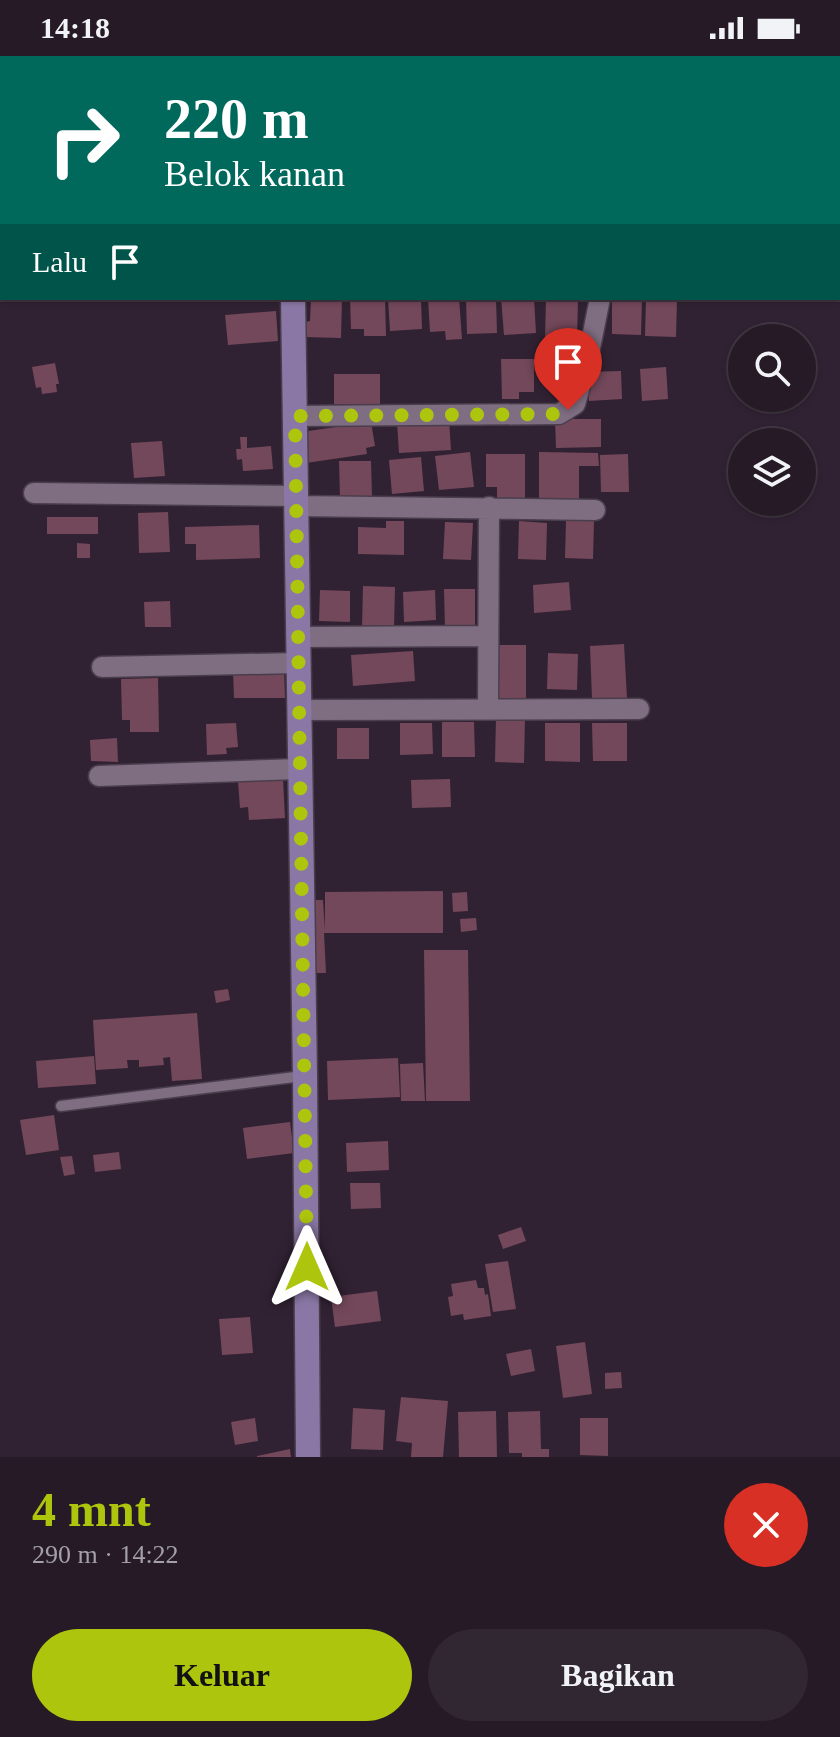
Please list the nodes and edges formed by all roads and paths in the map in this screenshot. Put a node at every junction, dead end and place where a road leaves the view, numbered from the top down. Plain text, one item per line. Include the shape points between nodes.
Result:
1 (293, 300) edge
2 (600, 300) edge
3 (295, 416) junction
4 (34, 493) dead end
5 (296, 501) junction
6 (489, 507) junction
7 (595, 510) dead end
8 (487, 636) junction
9 (298, 637) junction
10 (298, 663) junction
11 (102, 667) dead end
12 (488, 709) junction
13 (639, 709) dead end
14 (298, 710) junction
15 (299, 769) junction
16 (99, 776) dead end
17 (305, 1076) junction
18 (61, 1106) dead end
19 (308, 1457) edge

1 - 3 street
2 - 3 street via 575,404 559,414
3 - 5 street
4 - 5 street
5 - 6 street
5 - 9 street
6 - 7 street
6 - 8 street
8 - 9 street
8 - 12 street
9 - 10 street
10 - 11 street
10 - 14 street
12 - 13 street
12 - 14 street
14 - 15 street
15 - 16 street
15 - 17 street
17 - 18 lane
17 - 19 street

